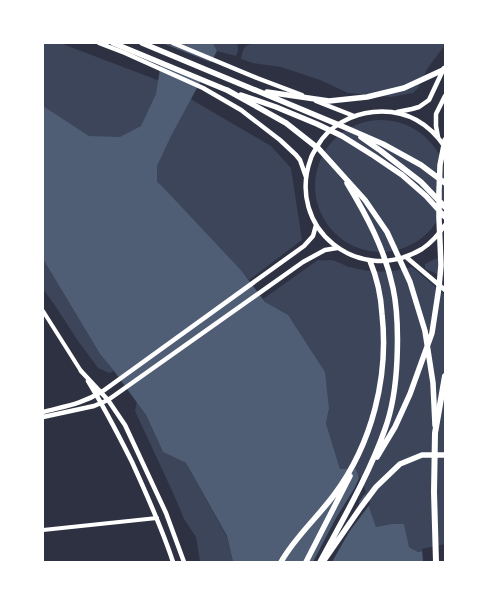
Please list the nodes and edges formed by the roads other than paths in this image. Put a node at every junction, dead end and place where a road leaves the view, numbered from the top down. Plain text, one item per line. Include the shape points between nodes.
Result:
1 (99, 43) edge
2 (113, 43) edge
3 (142, 43) edge
4 (173, 43) edge
5 (445, 68) edge
6 (227, 90) junction
7 (259, 91) junction
8 (445, 96) edge
9 (394, 112) junction
10 (354, 116) junction
11 (344, 127) junction
12 (438, 137) junction
13 (445, 140) edge
14 (445, 147) edge
15 (339, 171) junction
16 (306, 177) junction
17 (445, 183) edge
18 (445, 207) edge
19 (445, 217) edge
20 (316, 225) junction
21 (445, 225) edge
22 (438, 236) junction
23 (445, 245) edge
24 (337, 248) junction
25 (406, 257) junction
26 (370, 261) junction
27 (445, 290) edge
28 (43, 311) edge
29 (81, 371) joint
30 (445, 376) edge
31 (99, 393) junction
32 (108, 400) junction
33 (101, 404) junction
34 (68, 409) junction
35 (43, 412) edge
36 (43, 417) edge
37 (435, 432) junction
38 (361, 450) junction
39 (445, 454) edge
40 (353, 500) junction
41 (157, 518) junction
42 (43, 530) edge
43 (173, 562) edge
44 (184, 562) edge
45 (281, 562) edge
46 (306, 562) edge
47 (321, 562) edge
48 (436, 562) edge

1 - 16 main road via 202,88 241,110 296,155
2 - 6 highway
3 - 7 highway
4 - 10 main road
5 - 7 highway via 404,88 367,97 329,101
5 - 9 main road via 429,100 419,107
6 - 15 highway via 286,123 318,149
6 - 19 highway via 276,107 342,136 402,175
7 - 11 highway
8 - 12 main road via 436,114
9 - 10 main road via 367,112
9 - 12 main road via 411,117
10 - 16 main road via 336,126 321,140 311,157
11 - 17 highway via 383,144 421,165
11 - 18 highway via 422,182
12 - 14 main road
13 - 40 highway via 440,165 439,191 441,265 432,333 395,427
15 - 37 highway via 365,200 387,232 410,282 425,331 433,383
15 - 40 highway via 369,222 385,260 393,288 398,334 396,377 386,428
16 - 20 main road via 307,202
20 - 24 main road
20 - 31 main road via 313,236 304,246
21 - 22 main road
22 - 23 highway
22 - 25 main road via 423,249
24 - 26 main road
24 - 32 main road via 325,250 303,262
25 - 26 main road
25 - 27 main road
26 - 38 highway via 378,282 384,326 384,349 377,400
28 - 29 street
29 - 31 main road
30 - 37 highway
31 - 32 main road
31 - 33 main road
31 - 34 main road
32 - 33 main road
32 - 44 main road via 125,425 139,453 166,513
33 - 34 main road
33 - 41 main road
34 - 35 main road
34 - 36 main road
37 - 48 highway
38 - 45 highway via 334,495
38 - 46 highway
39 - 47 highway via 422,455 400,464 376,487
40 - 47 highway
41 - 42 street
41 - 43 main road

